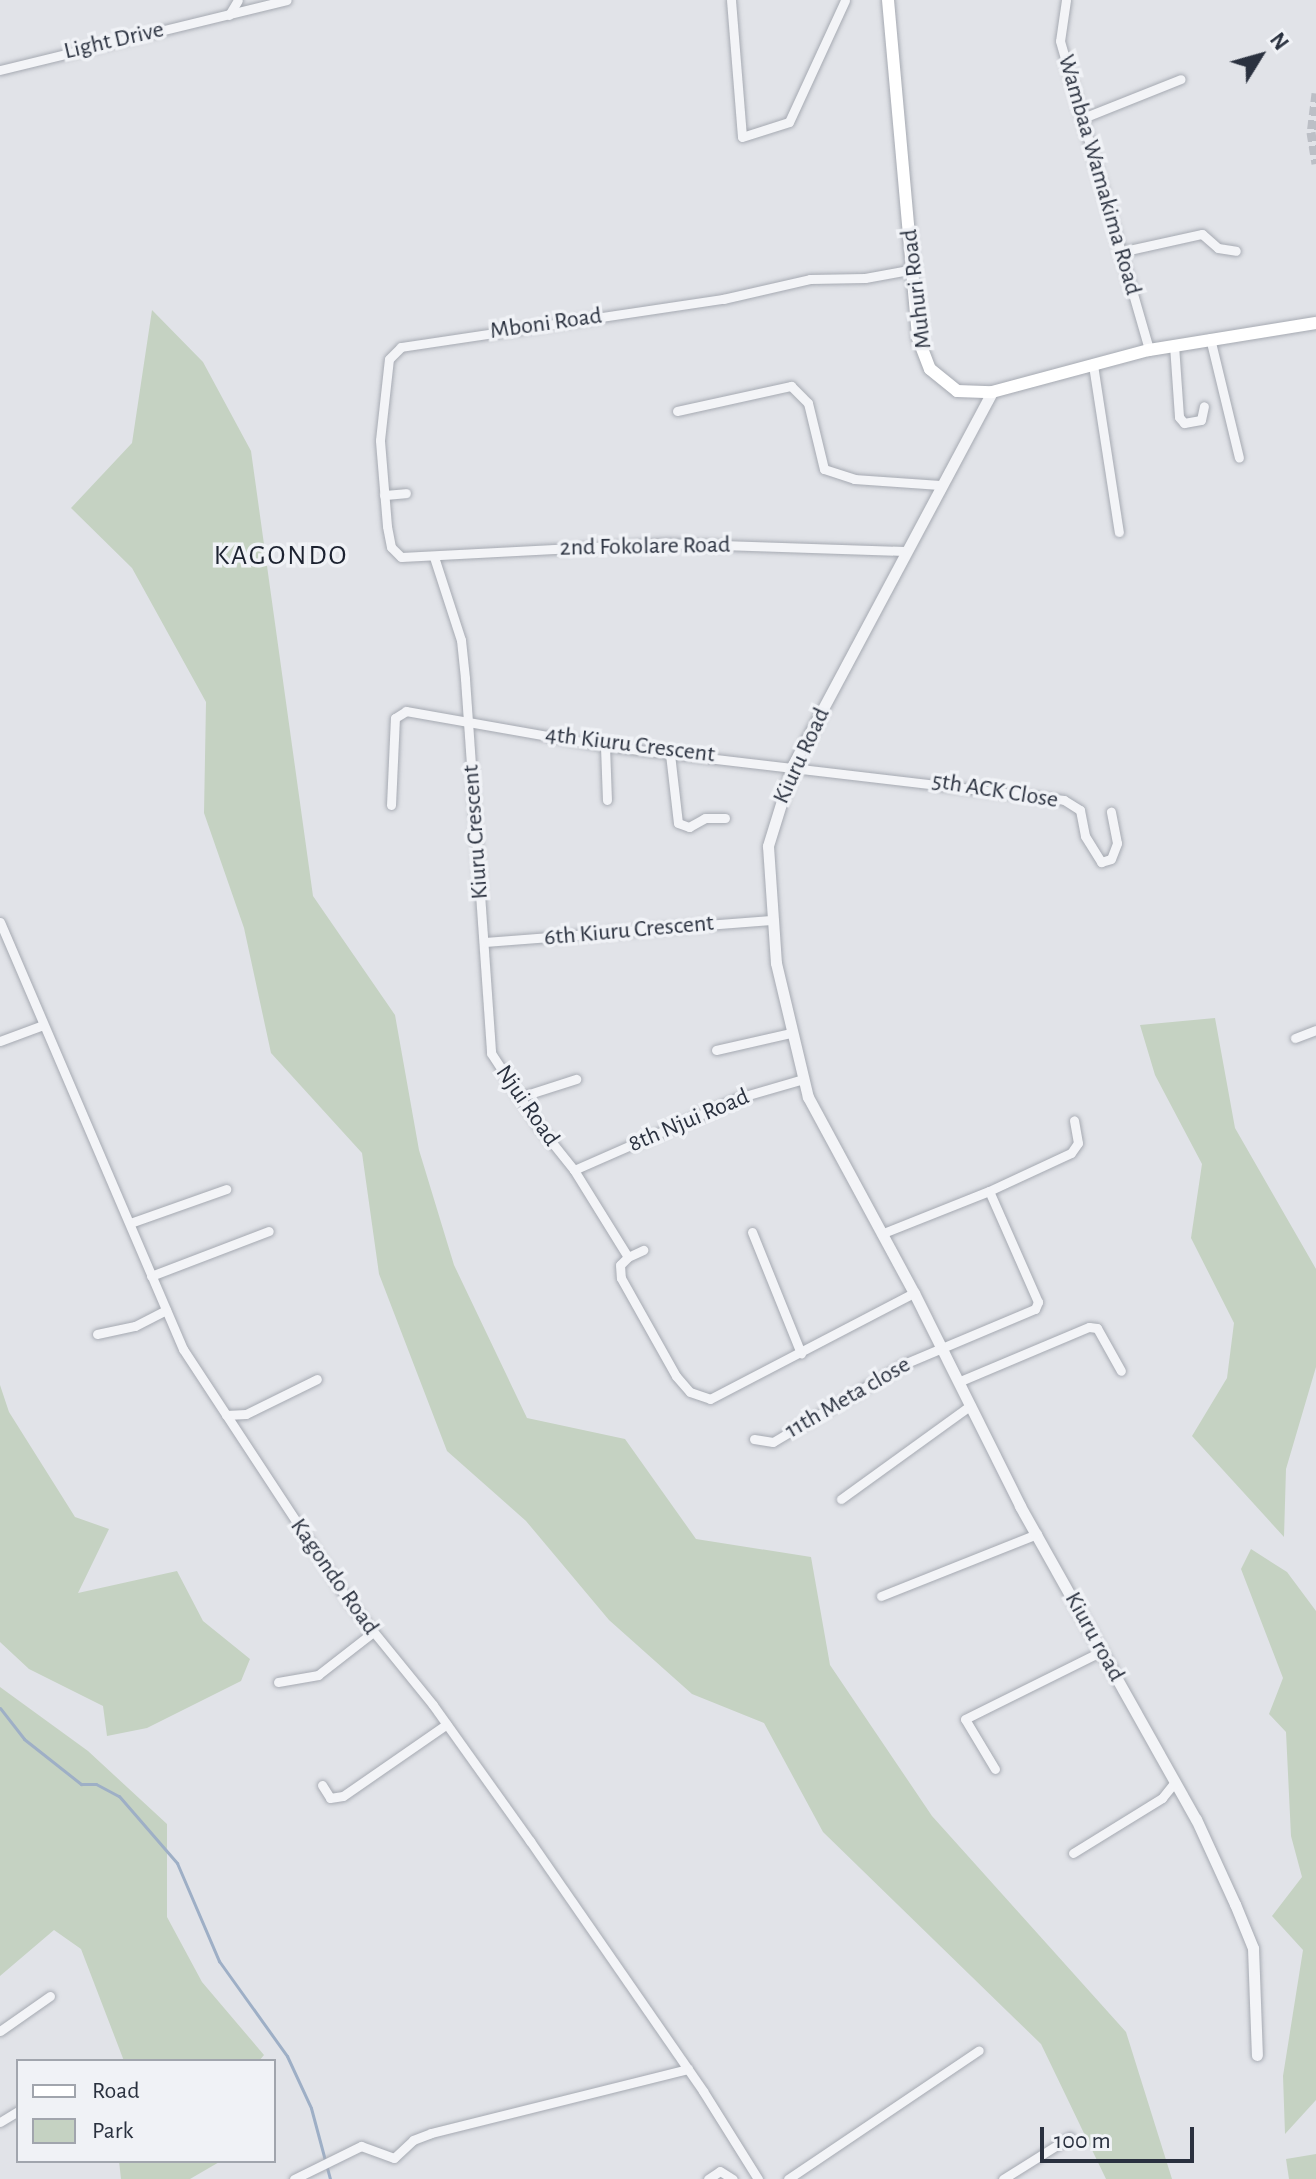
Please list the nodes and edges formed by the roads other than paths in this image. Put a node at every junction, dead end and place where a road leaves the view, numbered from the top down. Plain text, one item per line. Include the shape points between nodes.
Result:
1 (238, 0) edge
2 (287, 0) edge
3 (731, 0) edge
4 (845, 0) edge
5 (888, 0) edge
6 (1066, 0) edge
7 (229, 15) junction
8 (0, 70) edge
9 (1181, 79) dead end
10 (1083, 118) junction
11 (1236, 251) dead end
12 (1120, 252) junction
13 (914, 269) junction
14 (1316, 323) edge
15 (1210, 338) junction
16 (1174, 345) junction
17 (1149, 350) junction
18 (1093, 365) junction
19 (992, 392) junction
20 (1204, 406) dead end
21 (677, 411) dead end
22 (1239, 458) dead end
23 (940, 485) junction
24 (406, 493) dead end
25 (384, 495) junction
26 (1119, 532) dead end
27 (391, 547) joint
28 (904, 551) junction
29 (434, 557) junction
30 (468, 722) junction
31 (605, 746) junction
32 (670, 754) junction
33 (793, 765) junction
34 (607, 800) dead end
35 (391, 805) dead end
36 (1111, 812) dead end
37 (725, 818) dead end
38 (773, 920) junction
39 (0, 922) edge
40 (486, 942) junction
41 (43, 1025) junction
42 (1316, 1030) edge
43 (790, 1033) junction
44 (1295, 1038) dead end
45 (0, 1041) edge
46 (716, 1050) dead end
47 (576, 1079) dead end
48 (800, 1080) junction
49 (523, 1096) junction
50 (1074, 1120) dead end
51 (577, 1168) junction
52 (226, 1189) dead end
53 (989, 1191) junction
54 (133, 1222) junction
55 (269, 1231) dead end
56 (752, 1232) dead end
57 (881, 1234) junction
58 (643, 1250) dead end
59 (628, 1257) junction
60 (151, 1276) junction
61 (914, 1293) junction
62 (166, 1310) junction
63 (97, 1334) dead end
64 (941, 1347) junction
65 (801, 1353) junction
66 (1121, 1371) dead end
67 (317, 1379) dead end
68 (958, 1382) junction
69 (971, 1405) junction
70 (226, 1415) junction
71 (754, 1439) dead end
72 (841, 1499) dead end
73 (1037, 1534) junction
74 (881, 1596) dead end
75 (372, 1633) junction
76 (1102, 1651) junction
77 (278, 1682) dead end
78 (447, 1724) junction
79 (995, 1769) dead end
80 (1175, 1782) junction
81 (322, 1785) dead end
82 (1073, 1853) dead end
83 (50, 1996) dead end
84 (0, 2031) edge
85 (979, 2050) dead end
86 (1257, 2055) dead end
87 (688, 2069) junction
88 (1070, 2137) dead end
89 (294, 2179) edge
90 (708, 2179) edge
91 (733, 2179) edge
92 (758, 2179) edge
93 (788, 2179) edge
94 (1003, 2179) edge

1 - 7 street
2 - 7 street, Light Drive
3 - 4 street via 742,137 789,122
5 - 13 main road, Muhuri Road
6 - 10 street, Wambaa Wamakima Road via 1060,41
7 - 8 street, Light Drive
9 - 10 street
10 - 12 street, Wambaa Wamakima Road
11 - 12 street via 1218,248 1202,234
12 - 17 street, Wambaa Wamakima Road
13 - 19 main road, Muhuri Road via 918,338 930,369 957,391
13 - 25 street, Mboni Road via 810,279 723,299 401,347 389,359 380,440
14 - 15 main road, Muhuri Road
15 - 16 main road, Muhuri Road
15 - 22 street
16 - 17 main road, Muhuri Road
16 - 20 street via 1179,417 1184,423 1201,420
17 - 18 main road, Muhuri Road
18 - 19 main road, Muhuri Road
18 - 26 street
19 - 23 street, Kiuru Road
21 - 23 street via 791,386 803,391 808,403 824,469 854,479
23 - 28 street, Kiuru Road
24 - 25 street
25 - 27 street, Mboni Road
27 - 29 street, 2nd Fokolare Road via 401,557
28 - 29 street, 2nd Fokolare Road via 669,543
28 - 33 street, Kiuru Road
29 - 30 street, Kiuru Crescent via 461,640
30 - 31 street, 4th Kiuru Crescent
30 - 35 street, 4th Kiuru Crescent via 406,711 395,718
30 - 40 street, Kiuru Crescent via 473,839
31 - 32 street, 4th Kiuru Crescent
31 - 34 street
32 - 33 street, 4th Kiuru Crescent
32 - 37 street via 678,823 689,827 705,818
33 - 36 street, 5th ACK Close via 1064,800 1080,810 1085,836 1101,862 1111,859 1117,843
33 - 38 street, Kiuru Road via 768,846
38 - 40 street, 6th Kiuru Crescent
38 - 43 street, Kiuru Road
39 - 41 street, Kagondo Road
40 - 49 street, Njui Road via 491,1053
41 - 45 street
41 - 54 street, Kagondo Road
42 - 44 street
43 - 46 street
43 - 48 street, Kiuru Road
47 - 49 street
48 - 51 street, 8th Njui Road via 738,1098
48 - 57 street, Kiuru Road
49 - 51 street, Njui Road via 538,1125
50 - 53 street via 1078,1143 1071,1153
51 - 59 street, Njui Road
52 - 54 street
53 - 57 street
53 - 64 street, 11th Meta close via 1038,1302 1035,1309
54 - 60 street, Kagondo Road
55 - 60 street
56 - 65 street
57 - 61 street, Kiuru road
58 - 59 street
59 - 65 street via 620,1265 621,1278 676,1376 700,1397 724,1395
60 - 62 street, Kagondo Road
61 - 64 street, Kiuru road
61 - 65 street
62 - 63 street via 135,1326
62 - 70 street, Kagondo Road via 183,1349
64 - 68 street, Kiuru road
64 - 71 street, 11th Meta close via 773,1442
66 - 68 street via 1097,1328 1089,1327
67 - 70 street via 246,1414
68 - 69 street, Kiuru road
69 - 72 street
69 - 73 street, Kiuru road
70 - 75 street, Kagondo Road
73 - 74 street
73 - 76 street, Kiuru road
75 - 77 street via 314,1677
75 - 78 street, Kagondo Road
76 - 79 street via 965,1719
76 - 80 street, Kiuru road
78 - 81 street via 343,1796 330,1798
78 - 87 street, Kagondo Road
80 - 82 street via 1162,1798
80 - 86 street, Kiuru road via 1253,1948
83 - 84 street
85 - 93 street
87 - 89 street via 431,2133 394,2158 361,2146
87 - 92 street, Kagondo Road
88 - 94 street
90 - 91 street via 720,2171

